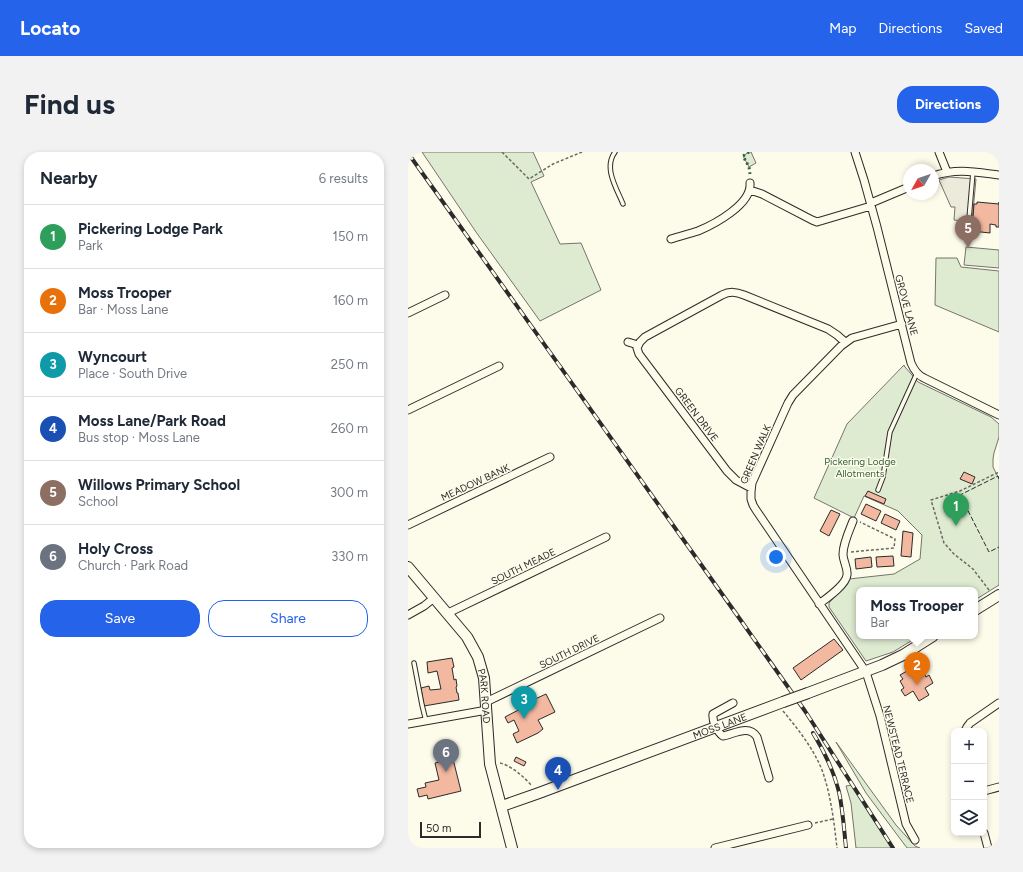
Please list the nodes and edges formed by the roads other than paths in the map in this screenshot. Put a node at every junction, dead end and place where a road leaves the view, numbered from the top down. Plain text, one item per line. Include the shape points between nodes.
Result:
1 (615, 152) edge
2 (855, 152) edge
3 (939, 152) edge
4 (947, 172) junction
5 (973, 172) junction
6 (939, 174) edge
7 (999, 174) edge
8 (750, 183) dead end
9 (750, 190) junction
10 (903, 190) edge
11 (624, 204) dead end
12 (871, 205) junction
13 (969, 219) dead end
14 (671, 239) dead end
15 (445, 295) dead end
16 (408, 313) edge
17 (902, 324) junction
18 (628, 342) dead end
19 (845, 342) junction
20 (638, 345) junction
21 (499, 366) dead end
22 (917, 374) junction
23 (408, 410) edge
24 (999, 415) edge
25 (550, 457) dead end
26 (751, 488) junction
27 (878, 490) dead end
28 (853, 521) road end
29 (408, 525) edge
30 (606, 537) dead end
31 (408, 567) edge
32 (998, 596) edge
33 (434, 598) junction
34 (820, 604) junction
35 (978, 608) edge
36 (448, 613) junction
37 (408, 615) edge
38 (660, 618) dead end
39 (928, 639) edge
40 (414, 663) dead end
41 (866, 672) junction
42 (733, 703) dead end
43 (999, 703) edge
44 (486, 706) junction
45 (426, 721) junction
46 (408, 724) edge
47 (716, 727) junction
48 (966, 728) edge
49 (769, 778) dead end
50 (999, 787) edge
51 (987, 790) edge
52 (502, 806) junction
53 (808, 825) road end
54 (985, 836) edge
55 (915, 840) dead end
56 (512, 848) edge
57 (715, 848) edge
58 (988, 848) edge

1 - 11 lane via 610,171
2 - 12 street, GROVE LANE
3 - 4 street
4 - 5 street
4 - 6 street
5 - 7 street
5 - 13 lane
8 - 9 street
9 - 12 street via 817,222
9 - 14 street via 743,202 721,219 697,231
10 - 12 street
12 - 17 street, GROVE LANE
15 - 16 street
17 - 19 street, GREEN WALK
17 - 22 street, GROVE LANE via 914,371
18 - 20 street
19 - 20 street via 828,329 732,288 645,336
19 - 26 street, GREEN WALK via 791,398
20 - 26 street, GREEN DRIVE via 639,354 727,471 736,480
21 - 23 street
22 - 24 street
22 - 27 lane via 890,432 883,477
25 - 29 street, MEADOW BANK
26 - 34 street, GREEN WALK via 753,505
28 - 34 street via 843,552 846,578
30 - 36 street, SOUTH MEADE
31 - 33 street, PARK ROAD
32 - 35 street
33 - 36 street, PARK ROAD
33 - 37 street
34 - 41 street, GREEN WALK
36 - 44 street, PARK ROAD via 468,637 478,656 484,678
38 - 44 street, SOUTH DRIVE
39 - 41 street, MOSS LANE via 882,666
40 - 45 lane
41 - 47 street, MOSS LANE, bridge
41 - 55 street, NEWSTEAD TERRACE via 880,716 906,824
42 - 47 street via 713,714
43 - 48 street
44 - 45 street, SOUTH DRIVE
44 - 52 street, PARK ROAD via 490,764
45 - 46 street, SOUTH DRIVE
47 - 49 street via 723,736 746,730 755,734
47 - 52 street, MOSS LANE
50 - 51 street
52 - 56 street, PARK ROAD
53 - 57 street
54 - 58 street

